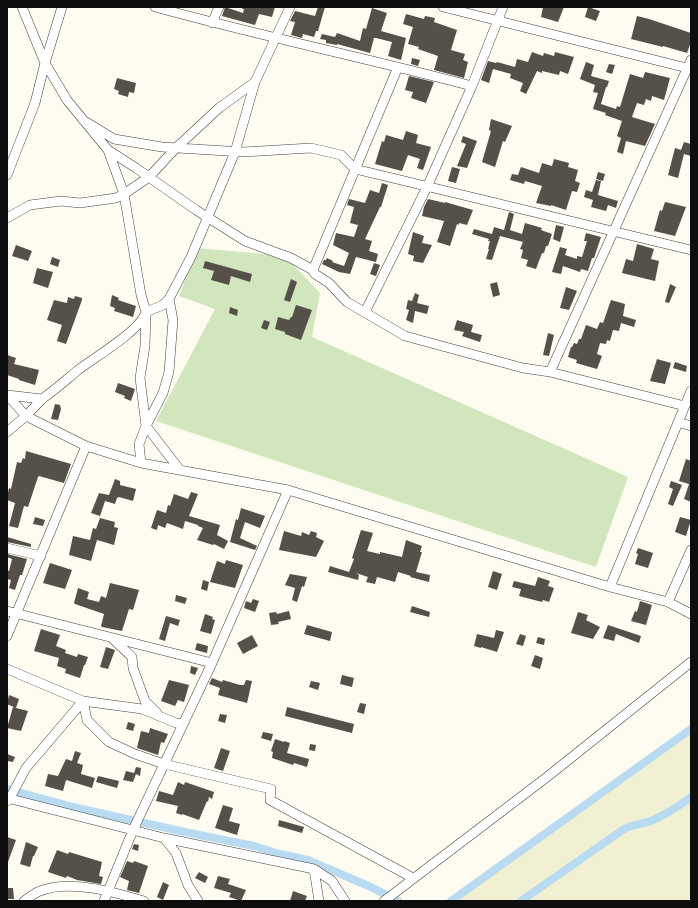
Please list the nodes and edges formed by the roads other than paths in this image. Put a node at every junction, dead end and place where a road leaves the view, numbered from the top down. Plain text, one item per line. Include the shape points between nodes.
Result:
1 (22, 7) edge
2 (62, 7) edge
3 (155, 7) edge
4 (219, 7) edge
5 (290, 7) edge
6 (443, 7) edge
7 (503, 7) edge
8 (498, 21) junction
9 (212, 23) junction
10 (276, 37) junction
11 (45, 63) junction
12 (690, 66) edge
13 (398, 67) junction
14 (256, 82) junction
15 (472, 86) junction
16 (83, 120) junction
17 (176, 148) junction
18 (108, 150) junction
19 (235, 152) junction
20 (11, 154) edge
21 (355, 169) junction
22 (7, 175) edge
23 (149, 177) junction
24 (427, 187) junction
25 (124, 194) junction
26 (7, 218) edge
27 (208, 218) junction
28 (613, 232) junction
29 (691, 250) edge
30 (313, 270) junction
31 (169, 299) junction
32 (146, 312) junction
33 (365, 312) junction
34 (550, 372) junction
35 (691, 391) edge
36 (7, 395) edge
37 (42, 399) junction
38 (685, 406) junction
39 (26, 416) junction
40 (678, 422) junction
41 (146, 426) junction
42 (691, 426) edge
43 (7, 432) edge
44 (86, 446) junction
45 (141, 462) junction
46 (180, 470) junction
47 (288, 490) junction
48 (7, 548) edge
49 (691, 550) edge
50 (41, 556) junction
51 (610, 587) junction
52 (668, 602) junction
53 (12, 612) edge
54 (691, 614) edge
55 (7, 636) edge
56 (112, 638) junction
57 (691, 662) edge
58 (212, 663) junction
59 (7, 669) edge
60 (83, 701) junction
61 (163, 718) junction
62 (183, 724) junction
63 (164, 764) junction
64 (8, 799) edge
65 (133, 830) junction
66 (164, 838) junction
67 (314, 869) junction
68 (414, 878) junction
69 (109, 890) junction
70 (24, 901) edge
71 (104, 901) edge
72 (144, 901) edge
73 (198, 901) edge
74 (320, 901) edge
75 (345, 901) edge
76 (384, 901) edge

1 - 11 street
2 - 11 street
3 - 9 street
4 - 9 street
5 - 10 street
6 - 8 street
7 - 8 street
8 - 12 street
8 - 15 street
9 - 10 street
10 - 13 street
10 - 14 street
11 - 16 street via 67,100
11 - 20 street via 35,103
12 - 28 street
13 - 15 street
13 - 21 street
14 - 17 street via 219,108
14 - 19 street
15 - 24 street
16 - 17 street via 114,139
16 - 18 street
17 - 19 street
17 - 23 street
18 - 23 street
18 - 25 street
19 - 21 street via 311,148 341,155
19 - 27 street
20 - 22 street
21 - 24 street
21 - 30 street
23 - 25 street
23 - 27 street
24 - 28 street
24 - 33 street
25 - 26 street via 116,198 80,203 61,201 30,205
25 - 32 street
27 - 30 street via 245,241 291,258
27 - 31 street
28 - 29 street
28 - 34 street
30 - 33 street via 347,302
31 - 32 street via 163,305
31 - 41 street via 173,320 169,372 163,393
32 - 37 street via 144,320 124,337
32 - 41 street via 145,346 140,378
33 - 34 street via 405,336 523,368
34 - 38 street
35 - 38 street
36 - 37 street
36 - 39 street
37 - 39 street
38 - 40 street
39 - 43 street
39 - 44 street
40 - 42 street
40 - 51 street
41 - 45 street via 139,444
41 - 46 street
44 - 45 street
44 - 50 street
45 - 46 street
46 - 47 street
47 - 51 street
47 - 58 street
48 - 50 street
49 - 52 street
50 - 53 street
51 - 52 street
52 - 54 street
53 - 55 street
53 - 56 street
56 - 58 street
56 - 61 street via 132,657 133,668 145,701
57 - 68 street
58 - 62 street
59 - 60 street
60 - 61 street via 142,709
60 - 63 street via 87,720 109,742
60 - 64 street via 26,768
61 - 62 street
62 - 63 street
63 - 65 street
63 - 68 street via 270,789 270,800
64 - 65 street
65 - 66 street
65 - 69 street
66 - 67 street
66 - 73 street via 176,852 188,885
67 - 74 street
67 - 75 street via 332,881
68 - 76 street
69 - 70 street via 63,886 39,891
69 - 71 street
69 - 72 street

